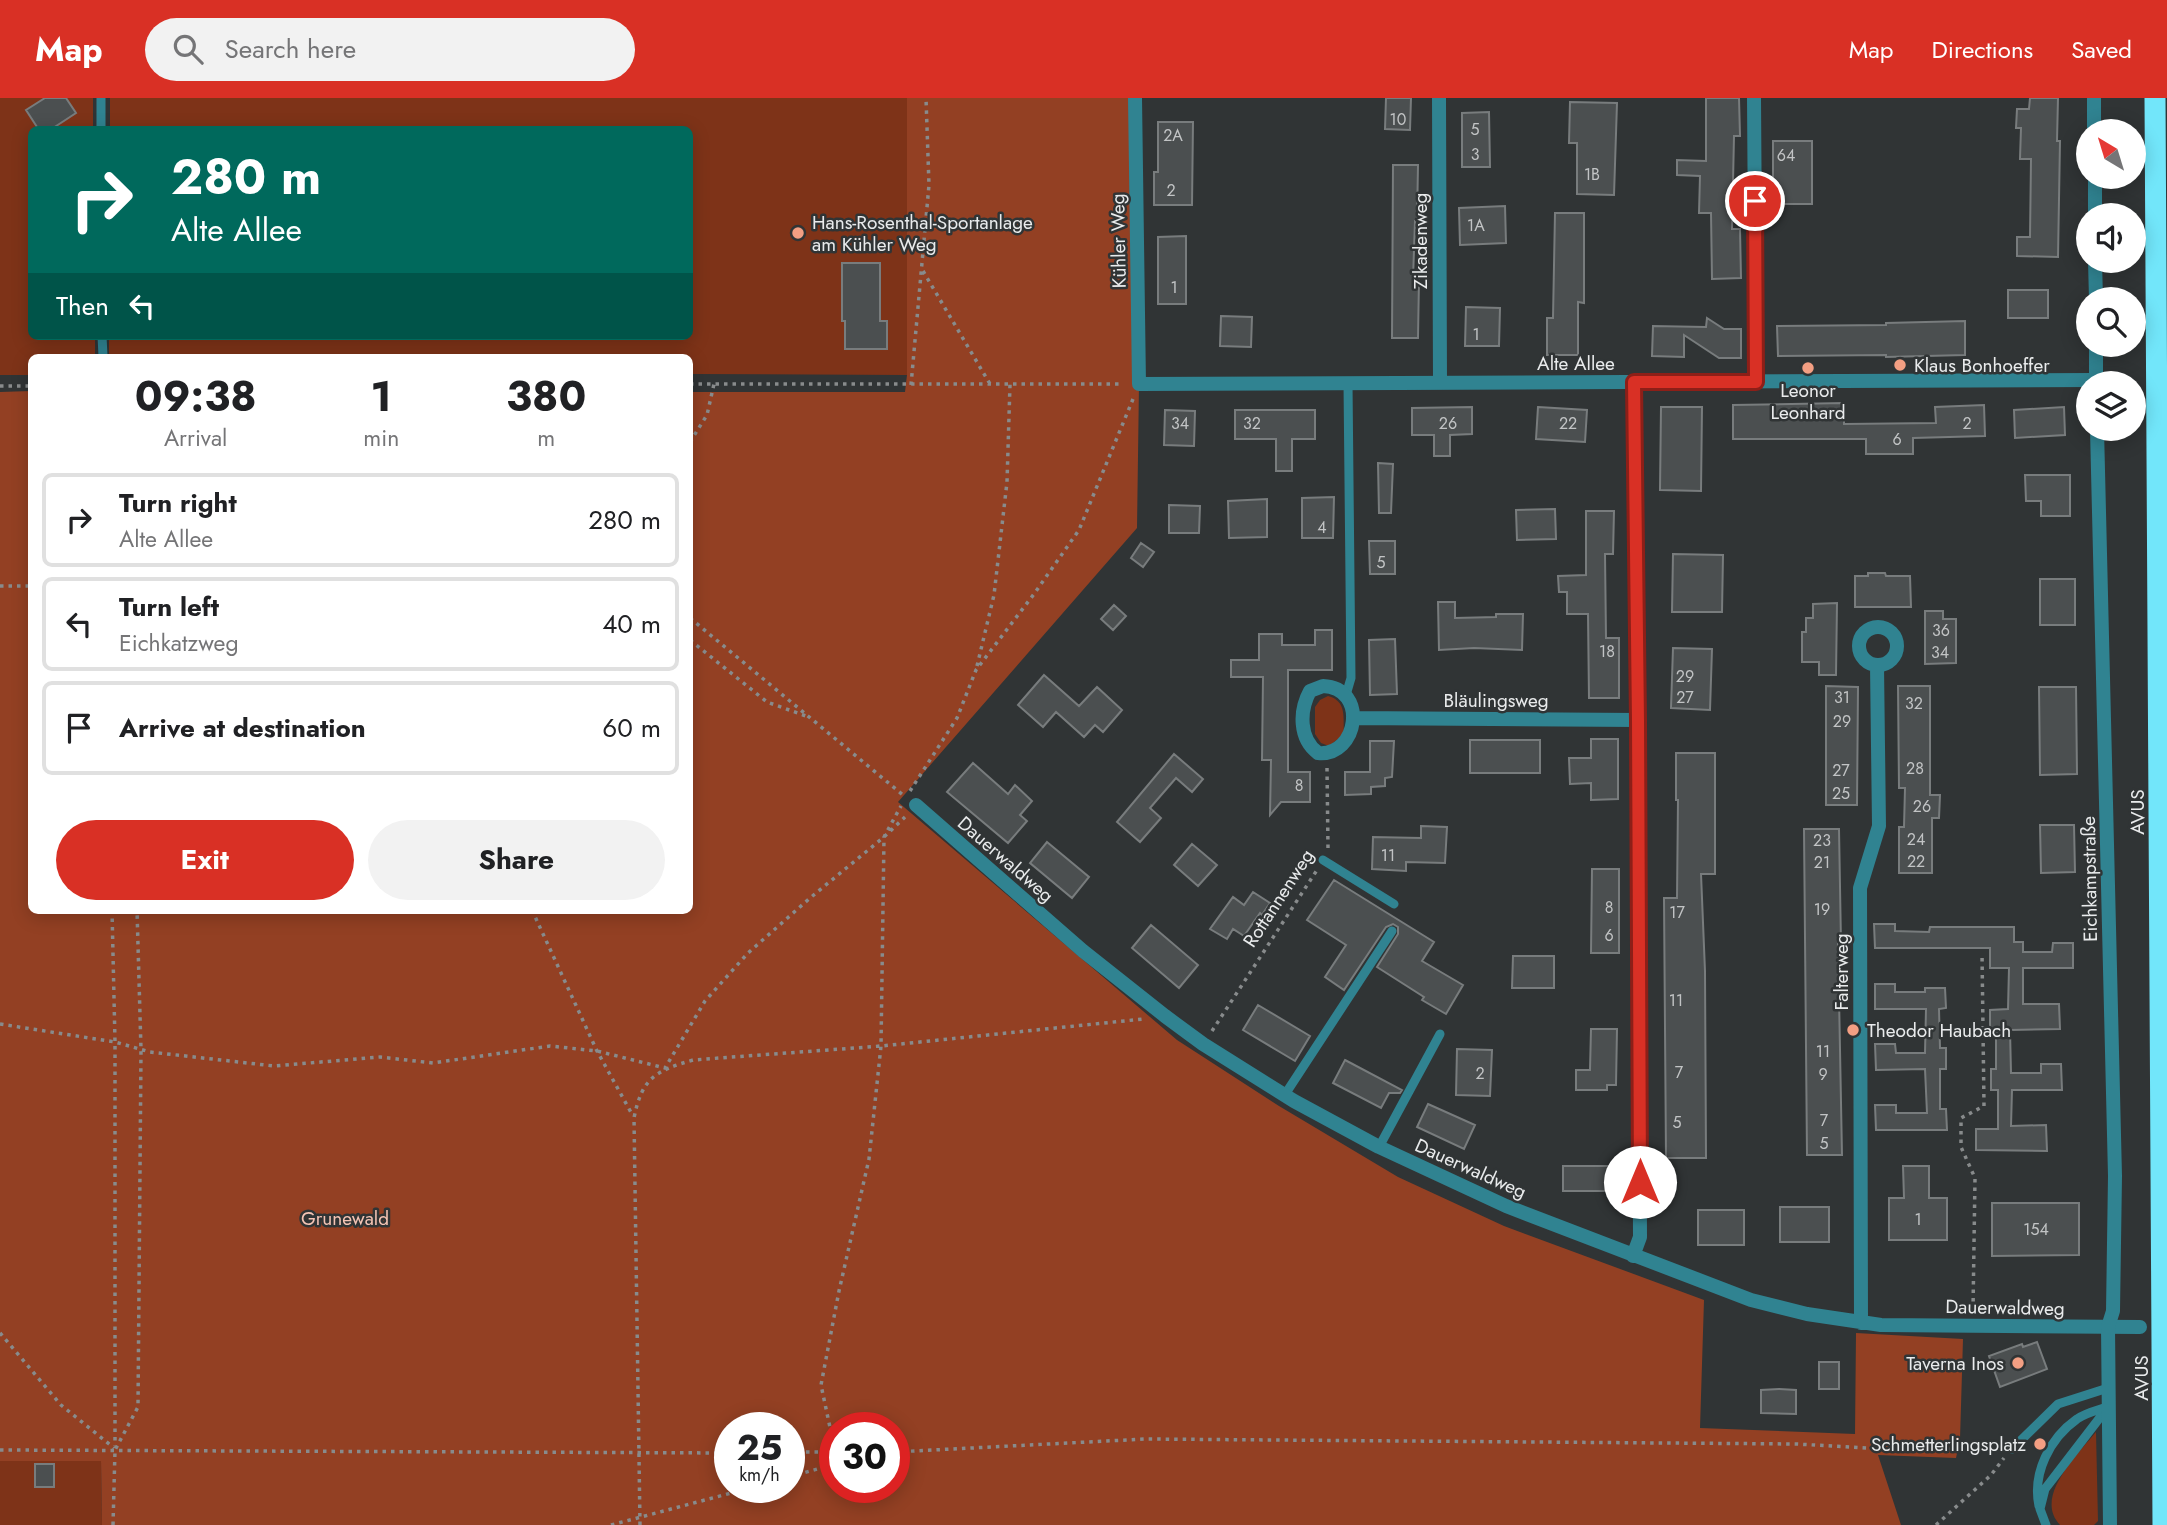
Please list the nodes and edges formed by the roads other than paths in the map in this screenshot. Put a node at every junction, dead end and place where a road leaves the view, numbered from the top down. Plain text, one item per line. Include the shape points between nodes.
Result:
1 (101, 98) edge
2 (1135, 98) edge
3 (1439, 98) edge
4 (1754, 98) edge
5 (2094, 98) edge
6 (2155, 98) edge
7 (2094, 119) edge
8 (102, 126) edge
9 (1634, 382) junction
10 (1756, 382) junction
11 (2076, 382) edge
12 (1348, 383) junction
13 (1440, 383) junction
14 (1139, 384) joint
15 (2097, 441) edge
16 (1877, 665) dead end
17 (1346, 695) junction
18 (1353, 718) junction
19 (1638, 720) junction
20 (911, 801) road end
21 (1324, 860) road end
22 (1394, 904) dead end
23 (1392, 932) dead end
24 (1440, 1034) dead end
25 (1284, 1096) junction
26 (1379, 1147) junction
27 (1633, 1256) junction
28 (1861, 1323) junction
29 (2108, 1327) junction
30 (2140, 1327) dead end
31 (2108, 1388) junction
32 (2109, 1406) junction
33 (2012, 1449) road end
34 (2040, 1509) junction
35 (2046, 1525) edge
36 (2110, 1525) edge
37 (2163, 1525) edge

1 - 8 lane
2 - 14 street, Kühler Weg
3 - 13 street, Zikadenweg
4 - 10 street
5 - 7 street
6 - 37 highway, AVUS
9 - 10 street, Alte Allee
9 - 13 street, Alte Allee
9 - 19 street
10 - 11 street, Alte Allee
12 - 13 street, Alte Allee
12 - 14 street, Alte Allee
12 - 17 lane via 1351,678
15 - 29 street, Eichkampstraße via 2115,1175 2113,1311
16 - 28 street, Falterweg via 1879,826 1860,888
17 - 18 street
17 - 18 street via 1324,686 1310,691 1303,714 1305,739 1318,753 1326,754 1341,747
18 - 19 street, Bläulingsweg
19 - 27 street via 1640,1237
20 - 25 street, Dauerwaldweg via 1165,1017
21 - 22 lane
23 - 25 lane
24 - 26 lane
25 - 26 street, Dauerwaldweg
26 - 27 street, Dauerwaldweg via 1506,1206
27 - 28 street, Dauerwaldweg via 1751,1300
28 - 29 street, Dauerwaldweg
29 - 30 street
29 - 31 street, Eichkampstraße
31 - 32 street, Eichkampstraße
31 - 33 lane via 2058,1404
32 - 34 lane via 2049,1483
32 - 34 lane via 2077,1419 2051,1445 2036,1493
32 - 36 street, Eichkampstraße
34 - 35 lane

